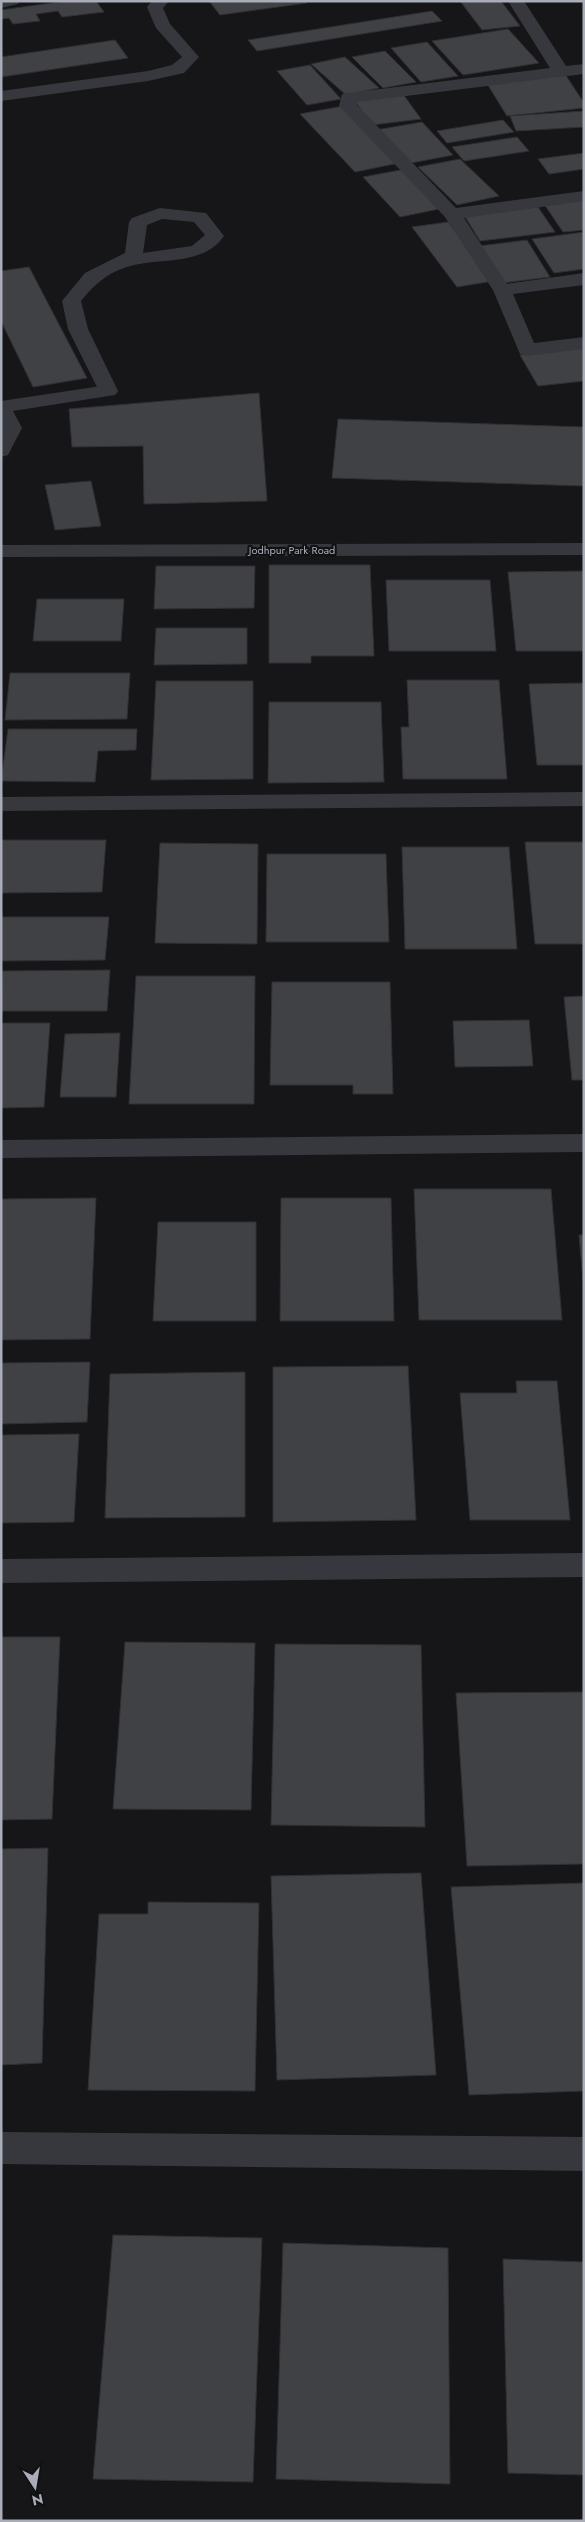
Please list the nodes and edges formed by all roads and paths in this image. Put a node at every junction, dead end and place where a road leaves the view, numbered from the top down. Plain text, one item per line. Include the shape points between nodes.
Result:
1 (12, 1) edge
2 (162, 1) edge
3 (516, 1) edge
4 (1, 3) edge
5 (584, 69) edge
6 (561, 72) junction
7 (1, 96) edge
8 (584, 196) edge
9 (452, 214) junction
10 (130, 260) dead end
11 (584, 279) edge
12 (502, 290) junction
13 (584, 343) edge
14 (1, 407) edge
15 (1, 451) edge
16 (584, 549) edge
17 (1, 551) edge
18 (584, 799) edge
19 (1, 804) edge
20 (584, 1142) edge
21 (1, 1149) edge
22 (584, 1564) edge
23 (1, 1571) edge
24 (1, 2148) edge
25 (584, 2154) edge

1 - 4 street
2 - 7 street via 155,8 162,25 191,58 178,70
3 - 6 street
5 - 6 street
6 - 9 street via 348,98 348,106
8 - 9 street
9 - 12 street
10 - 14 street via 93,276 71,301 78,329 108,391
11 - 12 street
12 - 13 street via 527,350
14 - 15 street via 12,428
16 - 17 street, Jodhpur Park Road
18 - 19 street
20 - 21 street
22 - 23 street
24 - 25 street

